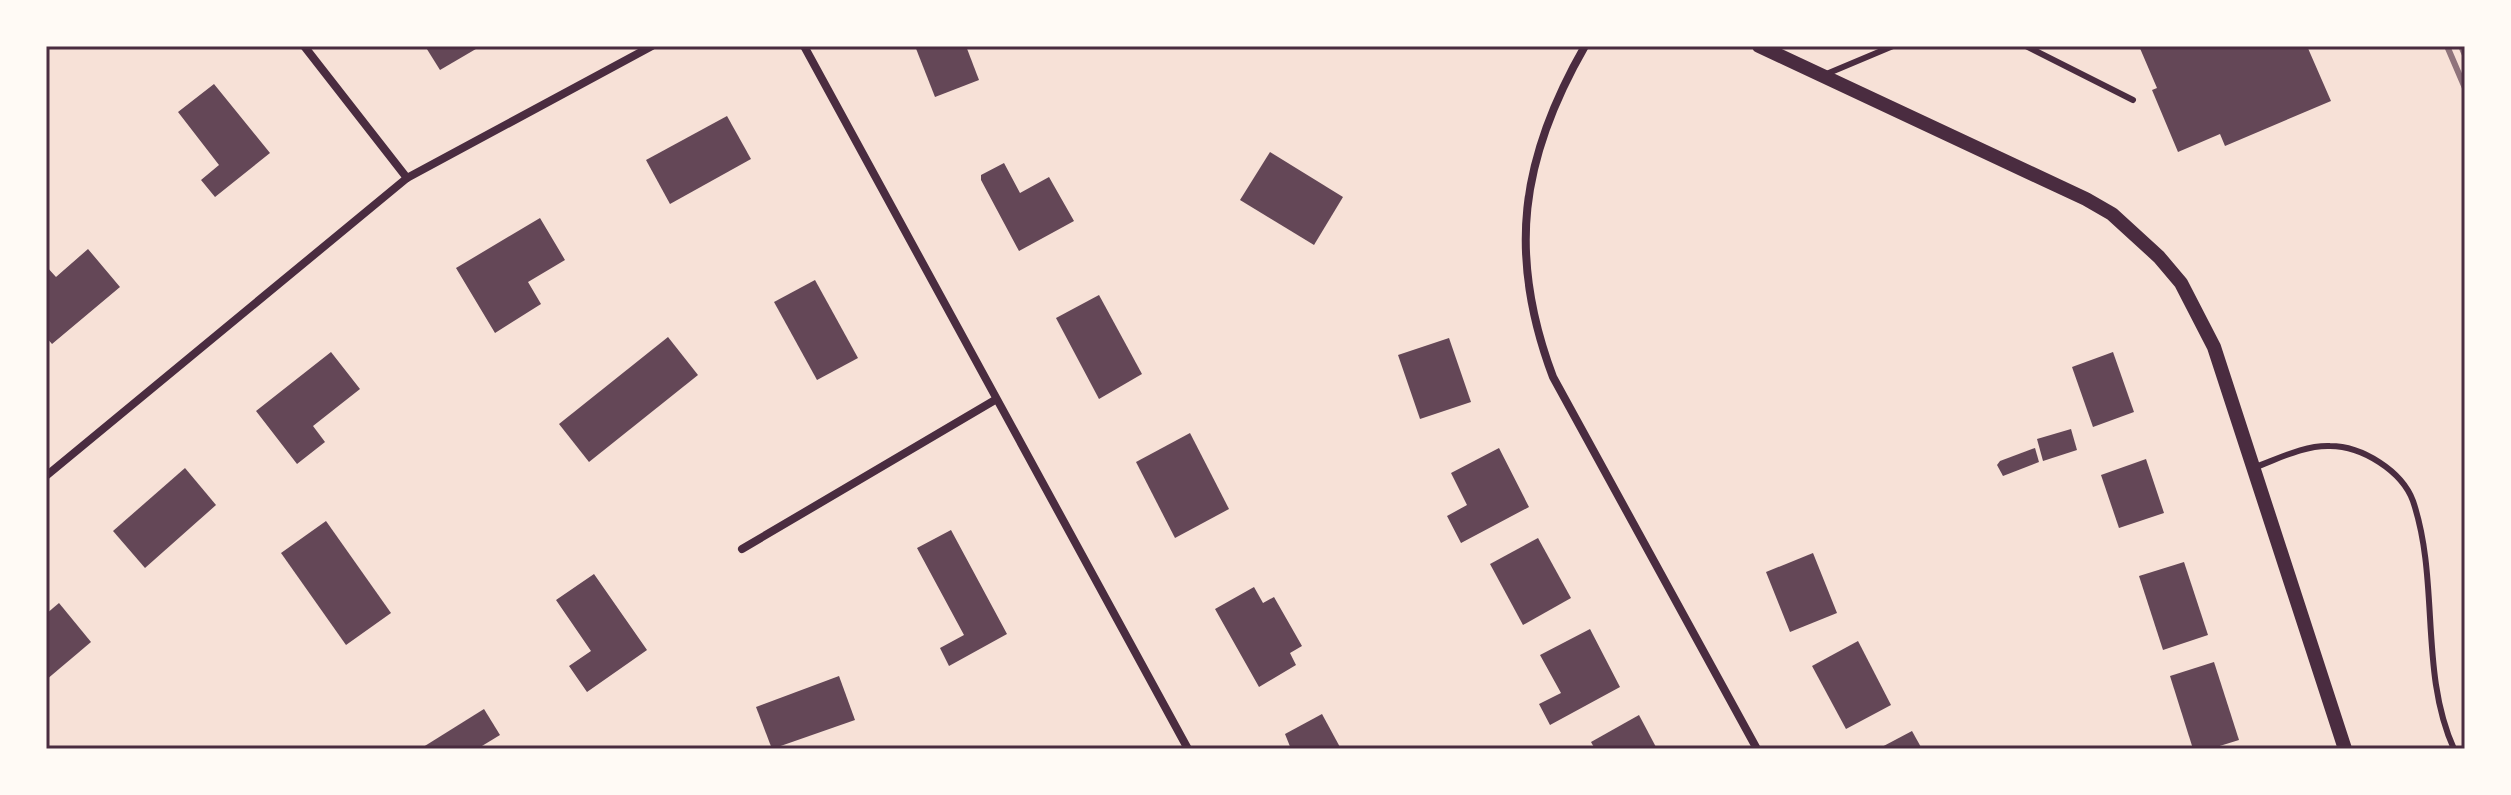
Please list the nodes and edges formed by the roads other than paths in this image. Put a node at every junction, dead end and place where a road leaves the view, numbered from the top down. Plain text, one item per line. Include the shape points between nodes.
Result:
1 (304, 46) edge
2 (652, 46) edge
3 (804, 46) edge
4 (1585, 46) edge
5 (1759, 46) edge
6 (1893, 46) edge
7 (2026, 46) edge
8 (1824, 75) junction
9 (2133, 100) dead end
10 (407, 178) junction
11 (995, 400) junction
12 (2253, 468) junction
13 (46, 476) edge
14 (742, 549) dead end
15 (1188, 749) edge
16 (1757, 749) edge
17 (2345, 749) edge
18 (2454, 749) edge

1 - 10 street
2 - 10 street
3 - 11 street
4 - 16 street via 1550,123 1528,191 1524,241 1535,330 1553,377
5 - 8 street
6 - 8 lane
7 - 9 lane
8 - 12 street via 2086,199 2135,233 2181,283 2214,347
10 - 13 street
11 - 14 street
11 - 15 street
12 - 17 street
12 - 18 lane via 2302,449 2330,446 2376,461 2398,477 2412,499 2421,537 2440,719

